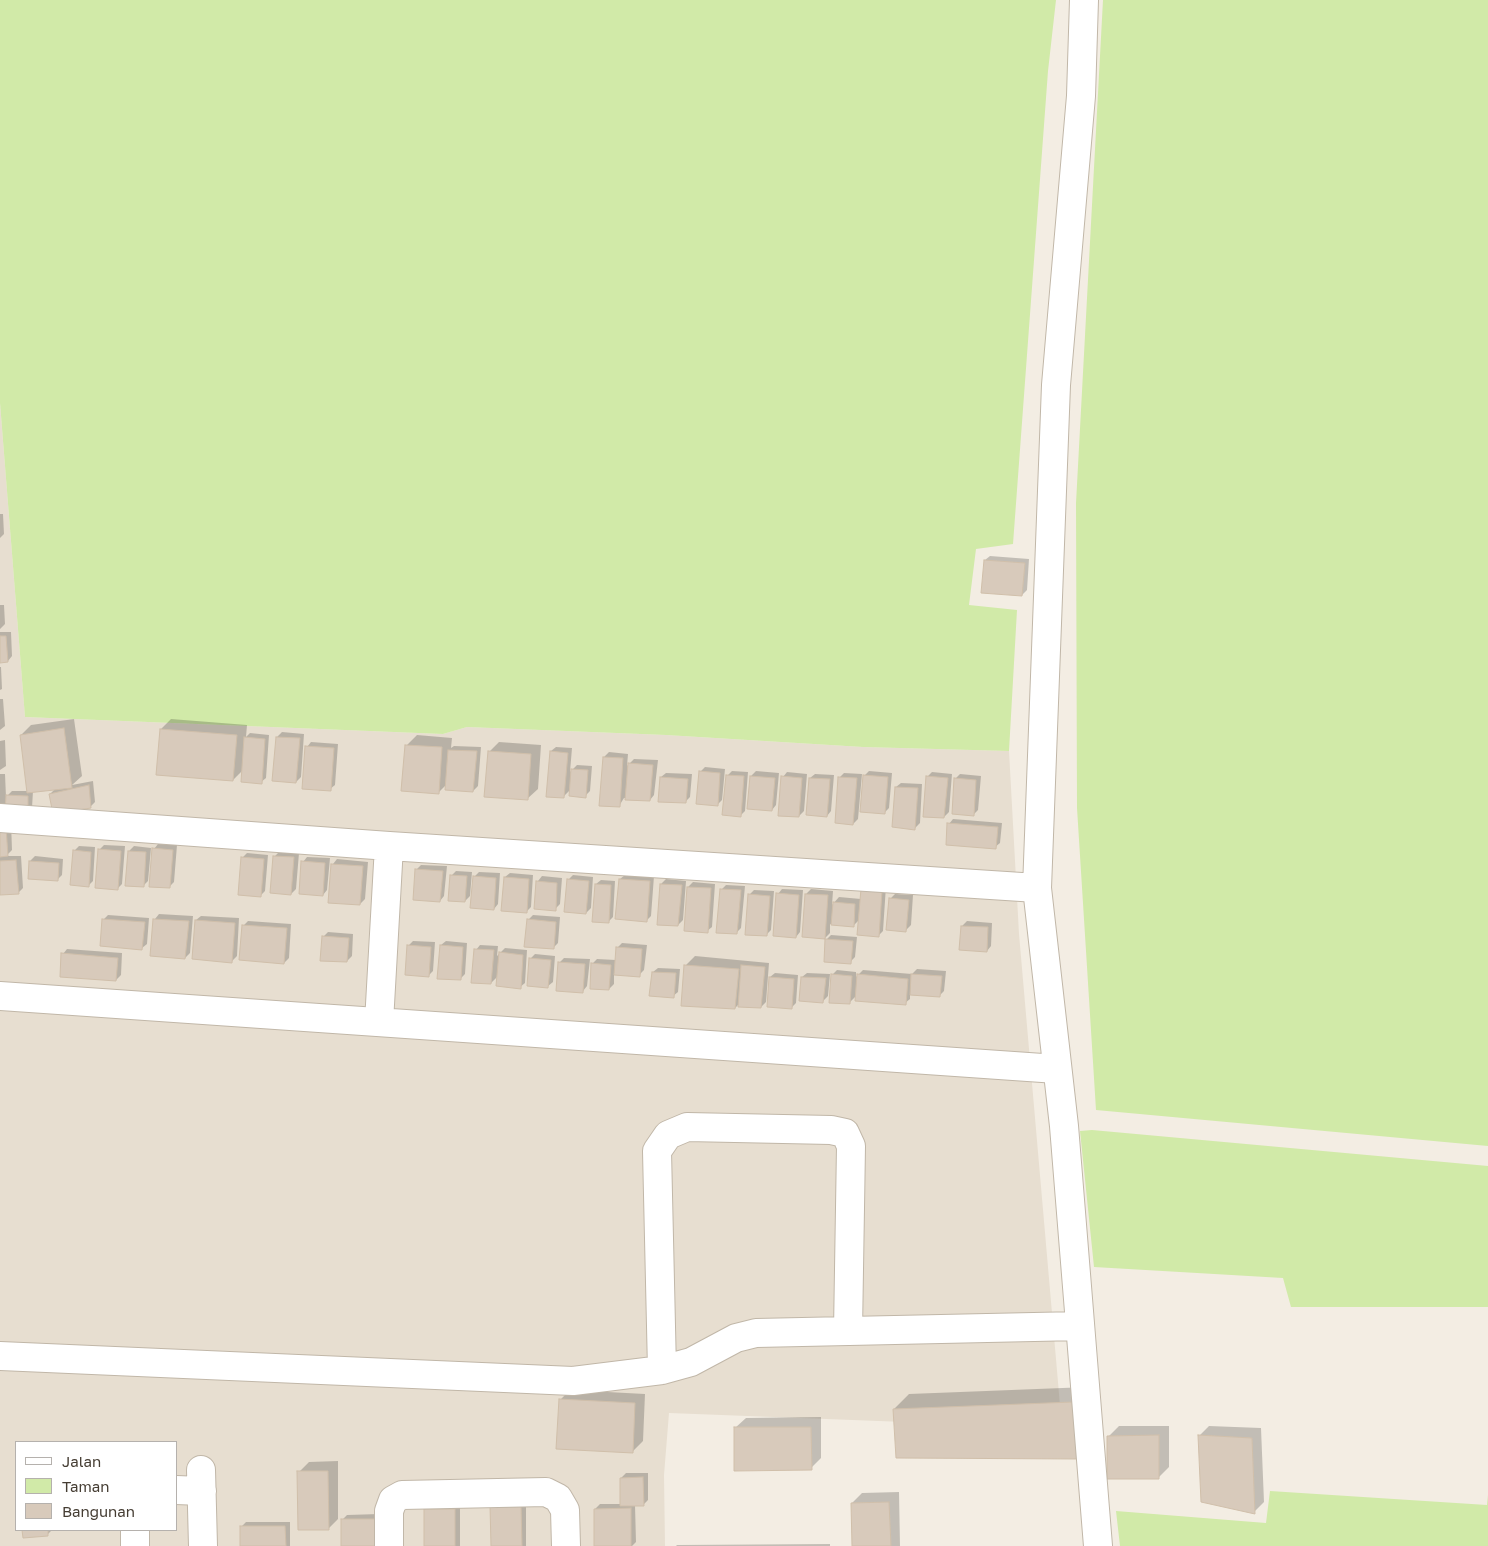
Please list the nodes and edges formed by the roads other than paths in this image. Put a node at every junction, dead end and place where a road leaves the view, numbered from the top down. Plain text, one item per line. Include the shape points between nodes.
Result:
1 (1084, 0) edge
2 (0, 818) edge
3 (389, 846) junction
4 (1037, 888) junction
5 (0, 996) edge
6 (379, 1022) junction
7 (1057, 1069) junction
8 (1080, 1326) junction
9 (848, 1331) junction
10 (0, 1356) edge
11 (662, 1370) junction
12 (193, 1484) edge
13 (135, 1531) edge
14 (135, 1546) edge
15 (203, 1546) edge
16 (389, 1546) edge
17 (566, 1546) edge
18 (1098, 1546) edge

1 - 4 street via 1081,96 1056,385
2 - 3 street
3 - 4 street
3 - 6 street
4 - 7 street
5 - 6 street
6 - 7 street
7 - 8 street
8 - 9 street
8 - 18 street
9 - 11 street via 756,1334 736,1338 690,1362
9 - 11 street via 851,1146 845,1133 687,1127 668,1135 658,1151
10 - 11 street via 573,1381
12 - 15 street
13 - 14 street
16 - 17 street via 389,1510 393,1500 402,1495 546,1492 558,1498 565,1510

